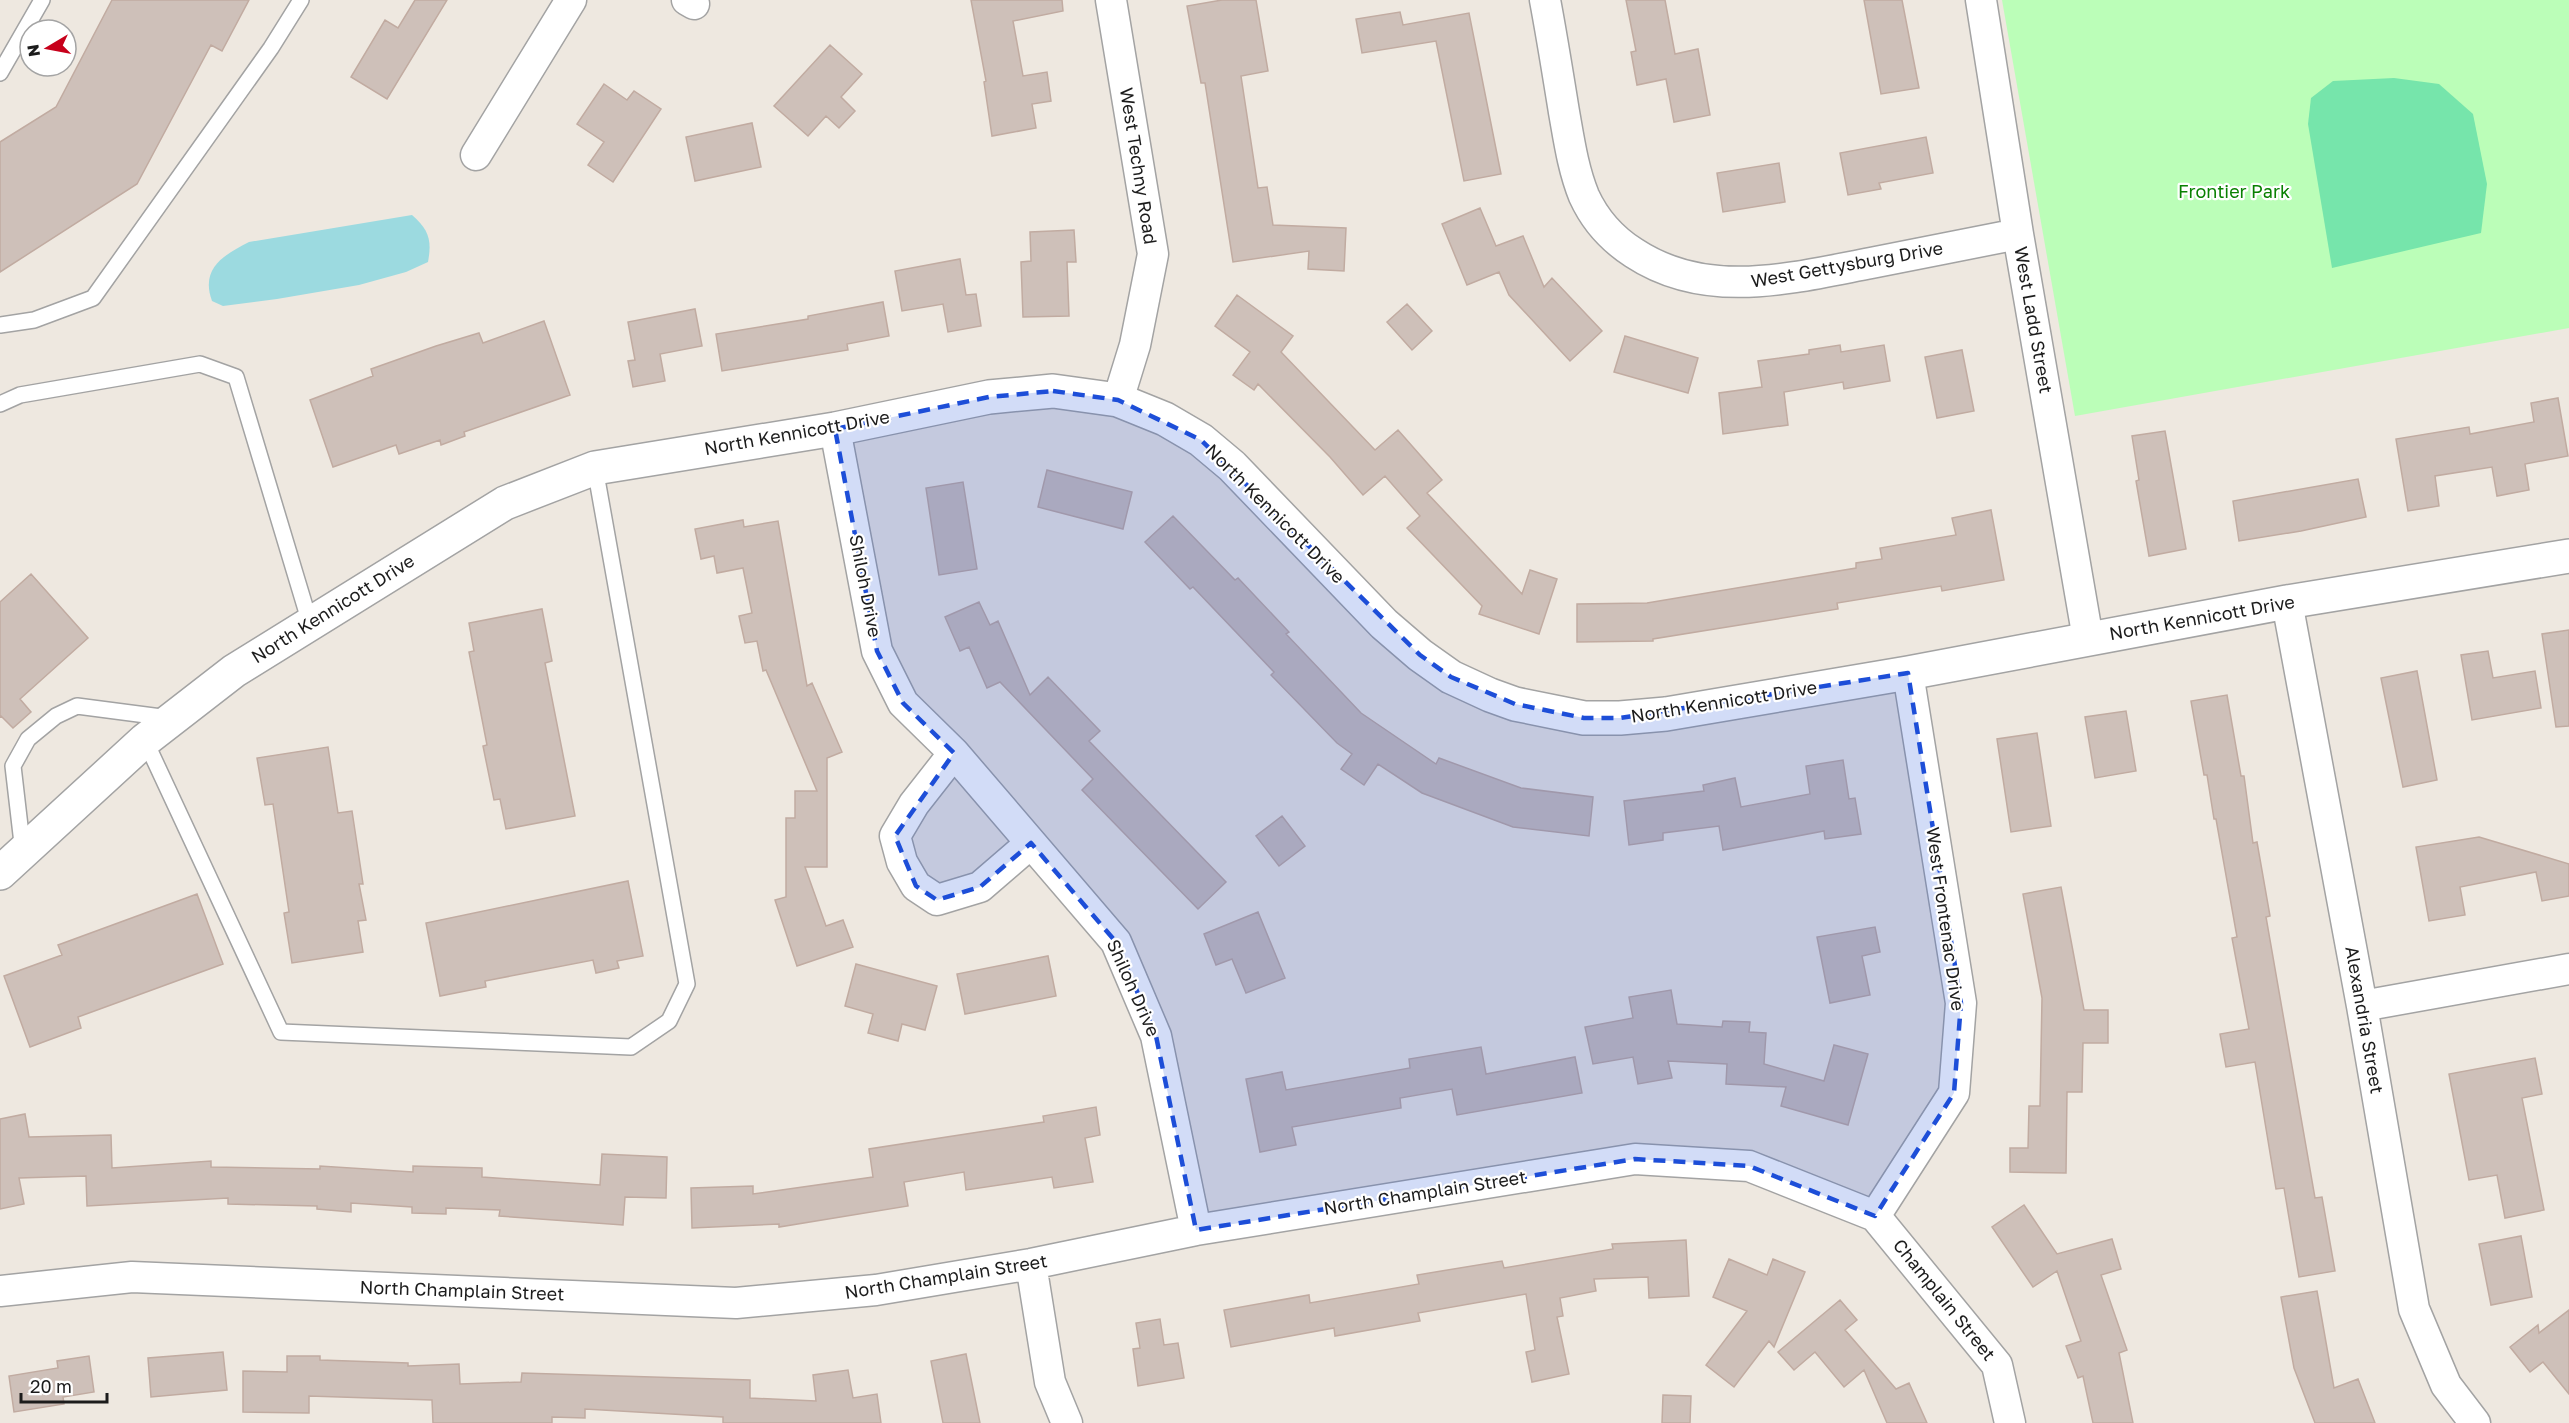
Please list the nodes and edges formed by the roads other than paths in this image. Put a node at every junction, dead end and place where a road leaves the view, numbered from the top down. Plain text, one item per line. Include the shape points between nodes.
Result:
1 (42, 0) edge
2 (301, 0) edge
3 (571, 0) edge
4 (1111, 0) edge
5 (1545, 0) edge
6 (1981, 0) edge
7 (0, 73) edge
8 (476, 155) dead end
9 (2018, 234) junction
10 (0, 325) edge
11 (1118, 400) junction
12 (0, 404) edge
13 (835, 429) junction
14 (595, 468) junction
15 (2569, 556) edge
16 (2287, 603) junction
17 (310, 623) junction
18 (2088, 639) junction
19 (1908, 673) junction
20 (173, 718) junction
21 (145, 740) junction
22 (954, 753) junction
23 (1031, 843) junction
24 (12, 862) edge
25 (2569, 969) edge
26 (2362, 1006) junction
27 (1875, 1216) junction
28 (1196, 1230) junction
29 (1031, 1264) junction
30 (0, 1291) edge
31 (1067, 1423) edge
32 (2010, 1423) edge
33 (2475, 1423) edge

1 - 7 lane
2 - 10 lane via 93,298 34,320
3 - 8 street
4 - 11 street, West Techny Road via 1153,254 1135,345
5 - 9 street, West Gettysburg Drive via 1571,151 1584,195 1597,220 1648,263 1684,277 1750,282 1795,278
6 - 9 street, West Ladd Street
9 - 18 street, West Ladd Street
11 - 13 street, North Kennicott Drive via 1053,391 989,397
11 - 19 street, North Kennicott Drive via 1201,440 1232,466 1384,624 1420,655 1450,677 1515,704 1584,718 1620,718 1666,714
12 - 17 lane via 20,395 200,364 236,377
13 - 14 street, North Kennicott Drive
13 - 22 street, Shiloh Drive via 877,651 903,703
14 - 17 street, North Kennicott Drive via 505,503
14 - 21 lane via 687,984 669,1021 631,1047 280,1032
15 - 16 street, North Kennicott Drive
16 - 18 street, North Kennicott Drive
16 - 26 street, Alexandria Street
17 - 20 street, North Kennicott Drive via 234,670
18 - 19 street, North Kennicott Drive
19 - 27 street, West Frontenac Drive via 1961,1003 1954,1093
20 - 21 street, North Kennicott Drive
20 - 24 lane via 77,706 56,716 28,739 13,766
21 - 24 street, North Kennicott Drive
22 - 23 street, Shiloh Drive
22 - 23 street via 914,804 895,836 902,862 916,886 937,900 962,894 980,887
23 - 28 street, Shiloh Drive via 1121,952 1156,1036
25 - 26 street
26 - 33 street, Alexandria Street via 2414,1309 2446,1385
27 - 28 street, North Champlain Street via 1749,1166 1635,1159
27 - 32 street, Champlain Street via 1998,1365
28 - 29 street, North Champlain Street
29 - 30 street, North Champlain Street via 876,1290 736,1303 132,1277
29 - 31 street via 1050,1382

